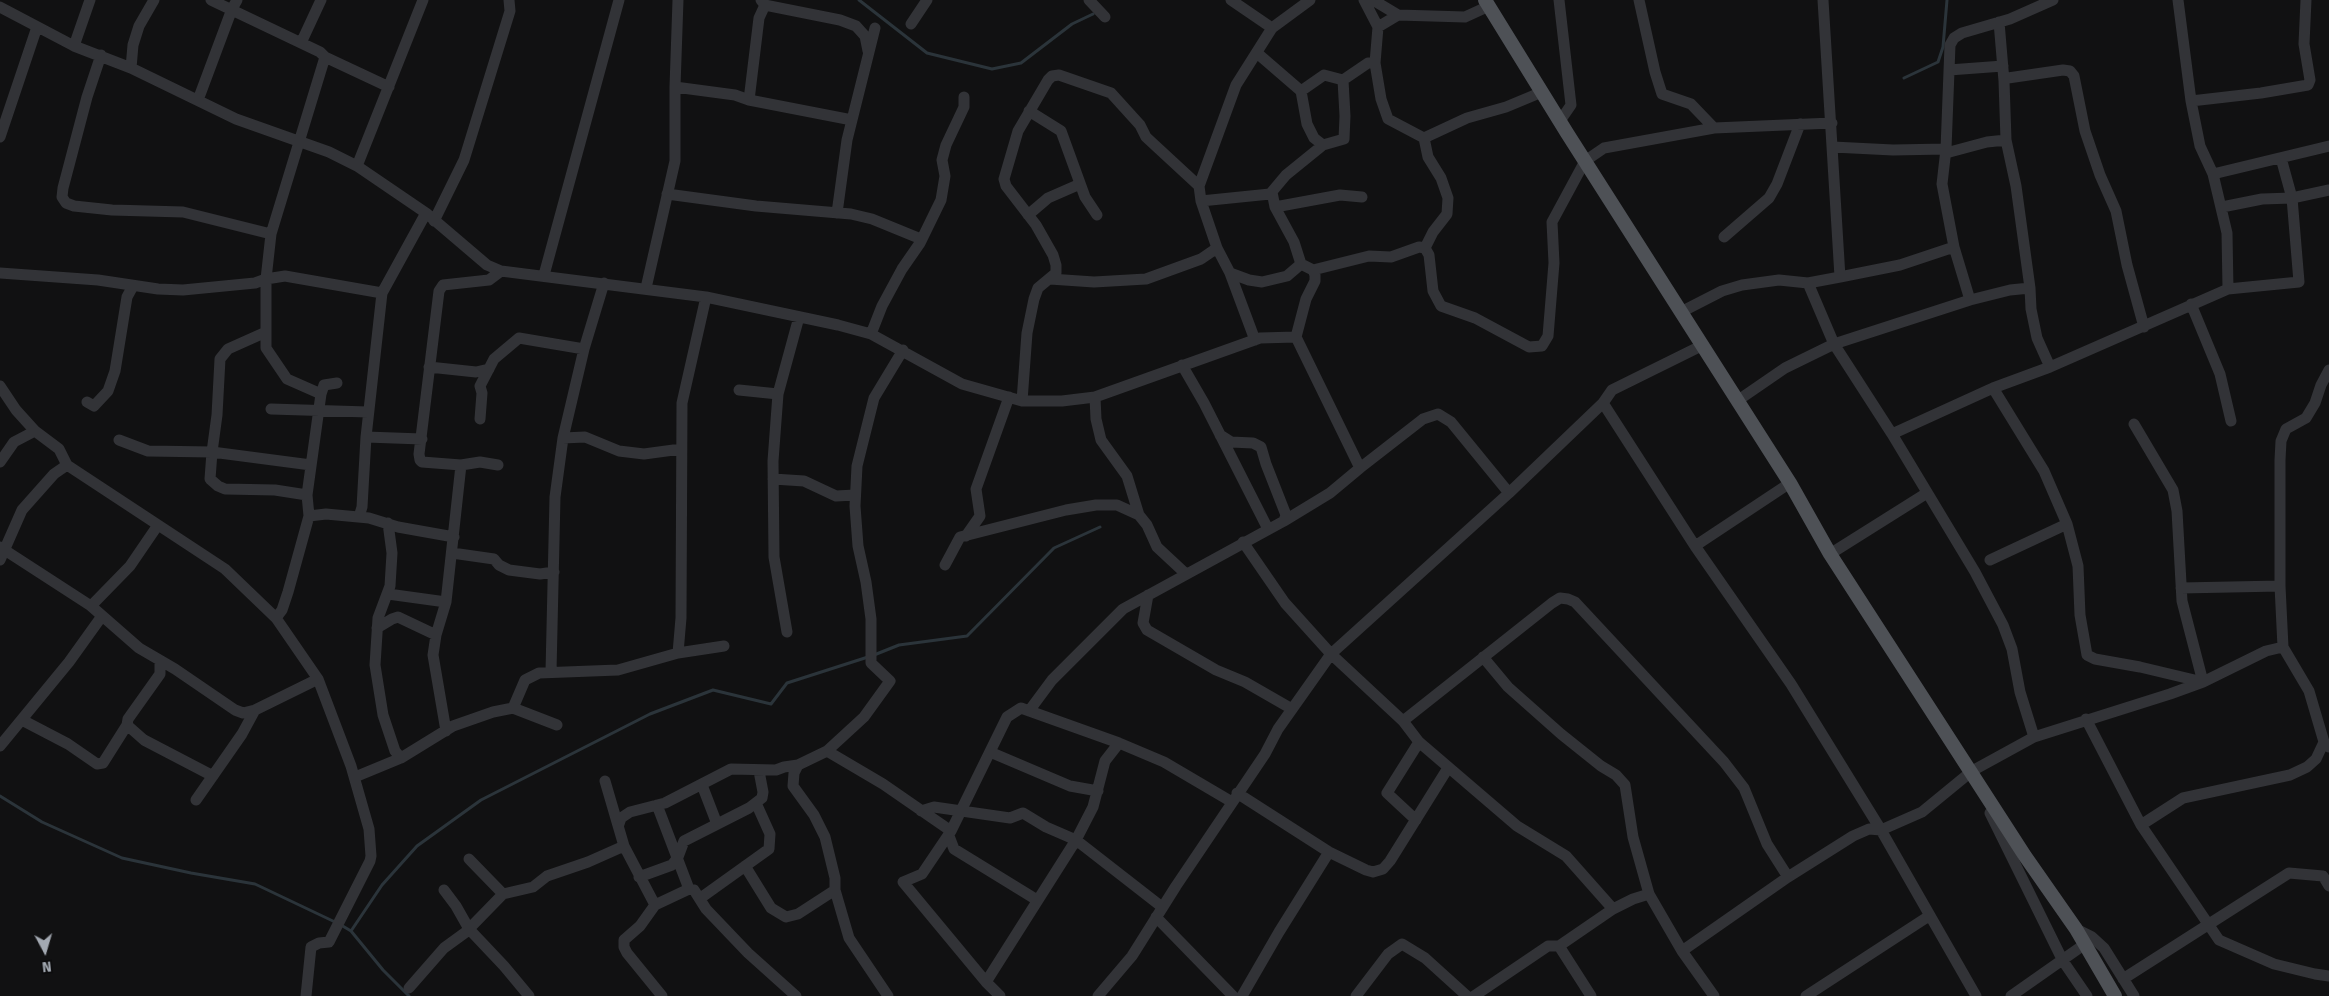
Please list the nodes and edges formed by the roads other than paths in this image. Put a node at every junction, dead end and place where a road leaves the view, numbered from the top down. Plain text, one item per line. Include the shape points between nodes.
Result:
1 (90, 0) edge
2 (154, 0) edge
3 (210, 0) edge
4 (321, 0) edge
5 (423, 0) edge
6 (509, 0) edge
7 (619, 0) edge
8 (678, 0) edge
9 (927, 0) edge
10 (1089, 0) edge
11 (1231, 0) edge
12 (1310, 0) edge
13 (1364, 0) edge
14 (1373, 0) edge
15 (1559, 0) edge
16 (1639, 0) edge
17 (1823, 0) edge
18 (2052, 0) edge
19 (2178, 0) edge
20 (2306, 0) edge
21 (763, 2) edge
22 (1487, 3) edge
23 (235, 4) edge
24 (0, 8) edge
25 (1398, 14) junction
26 (1104, 17) dead end
27 (1999, 22) junction
28 (911, 24) dead end
29 (37, 27) junction
30 (875, 28) dead end
31 (1272, 28) junction
32 (1378, 28) junction
33 (301, 43) junction
34 (74, 46) junction
35 (868, 52) junction
36 (1257, 54) junction
37 (101, 55) junction
38 (325, 57) junction
39 (1375, 63) junction
40 (2003, 66) junction
41 (131, 68) junction
42 (1949, 70) junction
43 (1343, 80) junction
44 (2004, 81) junction
45 (389, 87) junction
46 (674, 88) junction
47 (1301, 91) junction
48 (1542, 92) junction
49 (964, 97) dead end
50 (198, 100) junction
51 (749, 100) junction
52 (2191, 101) junction
53 (1029, 111) junction
54 (852, 120) junction
55 (1560, 121) junction
56 (1832, 123) junction
57 (1800, 124) junction
58 (1714, 128) junction
59 (0, 137) edge
60 (1424, 138) junction
61 (2006, 140) junction
62 (298, 142) junction
63 (1323, 145) junction
64 (2329, 146) edge
65 (1833, 147) junction
66 (1946, 151) junction
67 (2281, 158) junction
68 (1585, 161) junction
69 (357, 166) junction
70 (2213, 174) junction
71 (1080, 184) junction
72 (1198, 186) junction
73 (2329, 190) edge
74 (1272, 192) junction
75 (667, 194) junction
76 (1362, 196) dead end
77 (2292, 198) junction
78 (1201, 201) junction
79 (1275, 207) junction
80 (2222, 207) junction
81 (838, 213) junction
82 (1097, 214) dead end
83 (1028, 215) junction
84 (430, 217) junction
85 (271, 234) junction
86 (1724, 237) dead end
87 (921, 239) junction
88 (1954, 247) junction
89 (1217, 248) junction
90 (1426, 248) junction
91 (1301, 264) junction
92 (1313, 270) junction
93 (500, 271) junction
94 (0, 273) edge
95 (1230, 273) junction
96 (544, 275) junction
97 (1840, 277) junction
98 (266, 279) junction
99 (1050, 279) junction
100 (604, 282) junction
101 (1808, 283) junction
102 (133, 286) junction
103 (646, 288) junction
104 (2030, 288) junction
105 (2228, 289) junction
106 (382, 293) junction
107 (706, 297) junction
108 (1970, 300) junction
109 (2191, 304) junction
110 (1681, 312) junction
111 (799, 317) junction
112 (2144, 327) junction
113 (266, 332) junction
114 (871, 334) junction
115 (1296, 337) junction
116 (1254, 340) junction
117 (1834, 344) junction
118 (1703, 345) junction
119 (584, 349) junction
120 (902, 350) junction
121 (1182, 365) junction
122 (429, 367) junction
123 (2050, 367) junction
124 (489, 369) junction
125 (2329, 370) edge
126 (337, 383) dead end
127 (0, 386) edge
128 (1993, 388) junction
129 (739, 390) dead end
130 (321, 394) junction
131 (778, 394) junction
132 (1009, 397) junction
133 (1095, 397) junction
134 (1022, 400) junction
135 (1737, 401) junction
136 (87, 402) dead end
137 (1603, 403) junction
138 (271, 409) dead end
139 (318, 410) junction
140 (368, 412) junction
141 (480, 419) dead end
142 (2230, 421) dead end
143 (2134, 424) dead end
144 (34, 431) junction
145 (1892, 434) junction
146 (1220, 435) junction
147 (366, 437) junction
148 (563, 438) junction
149 (422, 439) junction
150 (119, 440) dead end
151 (681, 449) junction
152 (212, 452) junction
153 (0, 462) edge
154 (67, 465) junction
155 (311, 465) junction
156 (461, 465) junction
157 (498, 465) dead end
158 (1360, 468) junction
159 (773, 479) junction
160 (1790, 483) junction
161 (1927, 492) junction
162 (1509, 493) junction
163 (307, 495) junction
164 (855, 496) junction
165 (1139, 515) junction
166 (309, 516) junction
167 (359, 517) junction
168 (1284, 521) junction
169 (388, 524) junction
170 (2068, 524) junction
171 (158, 525) junction
172 (1268, 529) junction
173 (966, 536) junction
174 (454, 537) junction
175 (1243, 542) junction
176 (1695, 546) junction
177 (2, 553) edge
178 (452, 553) junction
179 (1830, 554) junction
180 (1990, 560) dead end
181 (944, 565) dead end
182 (554, 572) junction
183 (1186, 574) junction
184 (2280, 586) junction
185 (2181, 588) junction
186 (388, 594) junction
187 (1148, 595) junction
188 (446, 602) junction
189 (91, 606) junction
190 (102, 616) junction
191 (276, 618) junction
192 (377, 628) junction
193 (786, 632) dead end
194 (436, 635) junction
195 (724, 646) dead end
196 (2283, 647) junction
197 (678, 653) junction
198 (1331, 654) junction
199 (1483, 657) junction
200 (160, 662) junction
201 (551, 672) junction
202 (318, 679) junction
203 (2203, 682) junction
204 (516, 703) junction
205 (1292, 709) junction
206 (235, 710) junction
207 (255, 710) junction
208 (1029, 711) junction
209 (2086, 719) junction
210 (22, 720) junction
211 (1403, 722) junction
212 (127, 725) junction
213 (557, 725) dead end
214 (446, 732) junction
215 (242, 734) junction
216 (2034, 737) junction
217 (1419, 742) junction
218 (1119, 743) junction
219 (2326, 744) edge
220 (0, 746) edge
221 (827, 751) junction
222 (990, 752) junction
223 (401, 758) junction
224 (798, 765) junction
225 (1448, 768) junction
226 (759, 771) junction
227 (1969, 773) junction
228 (213, 776) junction
229 (355, 777) junction
230 (605, 781) dead end
231 (702, 785) junction
232 (1098, 791) junction
233 (1234, 798) junction
234 (196, 800) dead end
235 (756, 803) junction
236 (657, 805) junction
237 (921, 811) junction
238 (962, 811) junction
239 (1416, 820) junction
240 (619, 824) junction
241 (717, 824) junction
242 (2140, 825) junction
243 (1881, 830) junction
244 (950, 833) junction
245 (1076, 840) junction
246 (624, 846) junction
247 (1329, 852) junction
248 (678, 857) junction
249 (469, 859) dead end
250 (745, 866) junction
251 (639, 877) junction
252 (1788, 877) junction
253 (2329, 886) edge
254 (689, 888) junction
255 (444, 890) dead end
256 (835, 890) junction
257 (503, 894) junction
258 (1649, 894) junction
259 (1037, 900) junction
260 (701, 901) junction
261 (655, 905) junction
262 (1162, 907) junction
263 (1613, 909) junction
264 (1929, 916) junction
265 (1156, 917) junction
266 (2206, 924) junction
267 (469, 929) junction
268 (2076, 929) junction
269 (2085, 944) junction
270 (1559, 946) junction
271 (1682, 951) junction
272 (2063, 961) junction
273 (2329, 976) edge
274 (2123, 979) junction
275 (986, 982) junction
276 (409, 988) dead end
277 (306, 996) edge
278 (529, 996) edge
279 (662, 996) edge
280 (796, 996) edge
281 (888, 996) edge
282 (1000, 996) edge
283 (1098, 996) edge
284 (1233, 996) edge
285 (1242, 996) edge
286 (1356, 996) edge
287 (1467, 996) edge
288 (1474, 996) edge
289 (1591, 996) edge
290 (1714, 996) edge
291 (1806, 996) edge
292 (1976, 996) edge
293 (2011, 996) edge
294 (2087, 996) edge
295 (2115, 996) edge
296 (2134, 996) edge

1 - 34 street
2 - 41 street via 139,26
3 - 23 street
4 - 33 street
5 - 45 street
6 - 84 street via 510,11 464,160
7 - 96 street
8 - 46 street
9 - 28 street
10 - 26 street
11 - 31 street
12 - 31 street
13 - 32 street
14 - 25 street
15 - 55 street via 1571,105
16 - 58 street via 1662,94 1691,104
17 - 56 street
18 - 27 street
19 - 52 street
20 - 52 street via 2304,44 2310,80 2308,86
21 - 35 street via 856,26 865,36
21 - 51 street
22 - 25 street via 1465,17
22 - 48 main road
23 - 33 street
23 - 50 street
24 - 29 street
25 - 32 street
27 - 40 street
27 - 42 street via 1954,38 1950,45
29 - 34 street
29 - 59 street
30 - 35 street
31 - 36 street
32 - 39 street
33 - 38 street
34 - 37 street
35 - 54 street
36 - 47 street
36 - 72 street via 1236,86
37 - 41 street
37 - 85 street via 63,188 62,197 66,203 112,210 184,212
38 - 45 street
38 - 62 street
39 - 43 street via 1368,63
39 - 60 street via 1381,100 1388,119
40 - 42 street
40 - 44 street
41 - 50 street
42 - 66 street
43 - 47 street via 1324,75
43 - 63 street via 1344,138
44 - 61 street
44 - 112 street via 2062,70 2070,71 2074,76 2085,131 2116,212
45 - 69 street
46 - 51 street via 735,95
46 - 75 street via 675,161
47 - 63 street via 1307,124 1314,138
48 - 55 main road
48 - 60 street via 1467,118
49 - 87 street via 964,107 942,160 945,176 941,200
50 - 62 street via 236,119
51 - 54 street
52 - 70 street via 2200,146
53 - 71 street via 1060,131
53 - 72 street via 1052,76 1060,75 1111,93 1140,125 1146,137
53 - 83 street via 1018,131 1004,179
54 - 81 street
55 - 68 main road
56 - 57 street
56 - 65 street
57 - 58 street
57 - 86 street via 1769,198
58 - 68 street via 1604,148
60 - 90 street via 1428,157 1448,198 1447,214
61 - 66 street
61 - 104 street via 2016,186
62 - 69 street
62 - 85 street
63 - 74 street via 1286,175
64 - 67 street
65 - 66 street
65 - 97 street
66 - 88 street via 1942,184
67 - 70 street
67 - 77 street
68 - 90 street via 1552,222 1552,290 1548,336 1542,346 1529,347 1475,318 1441,306 1433,291
68 - 110 main road
69 - 84 street
70 - 80 street
71 - 82 street
71 - 83 street via 1048,198
72 - 78 street
73 - 77 street
74 - 78 street
74 - 79 street
75 - 81 street
75 - 103 street
76 - 79 street via 1340,195
77 - 80 street
77 - 105 street via 2299,282
78 - 89 street
79 - 91 street via 1294,242
80 - 105 street via 2227,233
81 - 87 street via 872,220
83 - 99 street via 1053,255 1056,273
84 - 93 street via 487,265
84 - 106 street
85 - 98 street
87 - 114 street via 882,306
88 - 97 street via 1900,265
88 - 108 street
89 - 95 street
89 - 99 street via 1201,259 1146,279 1094,282
90 - 92 street via 1392,257 1369,256
91 - 92 street
91 - 95 street via 1287,276 1262,282
92 - 115 street via 1315,281 1306,299
93 - 96 street
93 - 122 street via 489,280 444,285 440,291
94 - 102 street via 98,280
95 - 116 street
96 - 100 street
97 - 101 street
98 - 102 street via 255,284 182,290
98 - 106 street via 285,276
98 - 113 street
99 - 134 street via 1038,288 1030,316
100 - 103 street
100 - 119 street
101 - 110 street via 1779,280 1742,285 1722,291
101 - 117 street
102 - 136 street via 127,297 115,371 108,391 94,406
103 - 107 street
104 - 108 street
104 - 123 street via 2038,338
105 - 109 street
106 - 140 street
107 - 111 street
107 - 151 street via 682,403
108 - 117 street
109 - 112 street
109 - 142 street via 2220,374
110 - 118 main road
111 - 114 street
111 - 131 street
112 - 123 street
113 - 130 street via 266,348 287,378
113 - 152 street via 228,349 220,359
114 - 120 street
115 - 116 street via 1272,336
115 - 158 street
116 - 121 street
117 - 135 street via 1785,368
117 - 145 street
118 - 135 main road
118 - 137 street via 1612,390
119 - 124 street via 519,338 494,359
119 - 148 street
120 - 132 street via 962,384
120 - 164 street via 874,398 858,466
121 - 133 street
121 - 146 street
122 - 124 street via 476,372
122 - 149 street
123 - 128 street
124 - 141 street via 480,386
125 - 184 street via 2306,418 2286,428 2280,441
126 - 130 street via 324,384
127 - 144 street
128 - 145 street
128 - 170 street via 2044,470
129 - 131 street
130 - 139 street
131 - 159 street
132 - 134 street
132 - 173 street via 976,488 980,516
133 - 134 street via 1062,401
133 - 165 street via 1101,440 1127,476
135 - 160 main road
137 - 162 street
137 - 176 street
138 - 139 street
139 - 140 street
139 - 155 street
140 - 147 street
143 - 185 street via 2173,490
144 - 153 street via 14,442
144 - 154 street via 59,449
145 - 161 street
146 - 168 street via 1231,442 1253,443 1261,447 1286,515
146 - 172 street
147 - 149 street
147 - 167 street
148 - 151 street via 585,437 618,451 644,454
148 - 182 street via 555,496
149 - 156 street via 419,454 422,462
150 - 152 street via 148,451
151 - 197 street
152 - 155 street
152 - 163 street via 210,479 218,486
154 - 171 street
154 - 177 street via 54,474 22,510
155 - 163 street
156 - 157 street via 480,462
156 - 174 street
158 - 162 street via 1423,419 1438,414 1450,422
158 - 168 street via 1330,493
159 - 164 street via 804,481 836,496
159 - 193 street via 774,557
160 - 176 street
160 - 179 main road
161 - 179 street
161 - 216 street via 2003,625
162 - 198 street
163 - 166 street
164 - 221 street via 858,546 871,619 871,663 890,681 864,717
165 - 173 street via 1117,505 1096,505
165 - 183 street via 1157,547
166 - 167 street
166 - 191 street via 288,592
167 - 169 street
168 - 172 street
169 - 174 street
169 - 186 street via 392,553
170 - 180 street
170 - 203 street via 2078,566 2080,615 2087,655
171 - 189 street via 130,566
171 - 191 street via 226,570
172 - 175 street
173 - 181 street via 956,542
174 - 178 street
175 - 183 street
175 - 198 street via 1285,603
176 - 243 street via 1791,684
177 - 189 street
178 - 182 street via 494,559 509,570 540,574
178 - 188 street
179 - 227 main road
182 - 201 street
183 - 187 street
184 - 185 street
184 - 196 street
185 - 203 street
186 - 188 street
186 - 192 street via 380,609
187 - 205 street via 1143,623 1147,630
187 - 208 street via 1123,609 1052,680
188 - 194 street
189 - 190 street
190 - 200 street
190 - 210 street
191 - 202 street
192 - 194 street via 392,618 398,618
192 - 223 street via 375,665 383,715 395,751
194 - 214 street via 433,655
195 - 197 street
196 - 203 street via 2266,651
196 - 219 street via 2309,691
197 - 201 street via 618,670
198 - 205 street
198 - 211 street
199 - 211 street
199 - 252 street via 1560,598 1576,602 1724,762 1744,788 1767,844
199 - 258 street via 1508,687 1625,785
200 - 206 street
200 - 212 street via 160,674
201 - 204 street via 539,673 525,680
202 - 207 street
202 - 229 street
203 - 209 street
204 - 213 street via 524,714
204 - 214 street via 453,726
205 - 233 street
206 - 207 street via 243,713
206 - 215 street
207 - 215 street
208 - 218 street
208 - 222 street via 1021,708 1007,717
209 - 216 street
209 - 242 street
210 - 212 street via 68,744 97,764 103,764
210 - 220 street
211 - 217 street
212 - 228 street via 144,740
214 - 223 street
215 - 228 street
216 - 227 street
217 - 225 street
217 - 239 street via 1387,793
218 - 232 street via 1104,761
218 - 233 street
219 - 242 street via 2307,766 2290,775 2183,798
221 - 224 street
221 - 237 street
222 - 232 street via 1070,786
222 - 238 street
223 - 229 street
224 - 226 street
224 - 256 street via 793,786 825,837
225 - 239 street
225 - 263 street via 1516,826 1566,856
226 - 231 street via 731,769
226 - 235 street via 763,792
227 - 243 street via 1922,812
227 - 268 main road
227 - 272 street
228 - 234 street
229 - 277 street via 369,829 370,861 329,942 311,947
230 - 240 street
231 - 236 street
231 - 241 street
232 - 245 street
233 - 247 street
233 - 262 street
235 - 241 street
235 - 250 street via 771,842 769,849
236 - 240 street via 630,812 621,818
236 - 248 street
237 - 238 street via 934,806
237 - 244 street
238 - 244 street
238 - 245 street via 1010,818 1023,813
239 - 247 street via 1384,870 1366,870
240 - 246 street
241 - 248 street via 684,841
242 - 266 street
243 - 252 street via 1869,829 1853,836
243 - 264 street
244 - 259 street via 954,849
244 - 275 street via 922,874 903,882
245 - 259 street
245 - 262 street
246 - 251 street
246 - 257 street via 547,876 533,887
247 - 285 street
248 - 251 street via 672,865
248 - 254 street
249 - 257 street
250 - 256 street via 771,908 786,917 798,914
250 - 260 street
251 - 261 street
252 - 271 street
253 - 266 street via 2324,876 2289,873
254 - 260 street
254 - 261 street
255 - 267 street
256 - 281 street via 849,938
257 - 267 street
258 - 263 street
258 - 271 street
259 - 275 street
260 - 280 street via 748,952
261 - 279 street via 640,926 624,940 624,947
262 - 265 street
263 - 270 street
264 - 291 street
264 - 292 street
265 - 283 street via 1132,956
265 - 284 street
266 - 273 street via 2218,940 2274,964
266 - 274 street
267 - 276 street via 444,948
267 - 278 street
268 - 269 main road
268 - 274 street via 2104,948
269 - 272 street
269 - 295 main road
270 - 288 street via 1548,946
270 - 289 street
271 - 290 street
272 - 293 street
272 - 294 street
274 - 296 street
275 - 282 street
286 - 287 street via 1388,954 1402,944 1425,958

